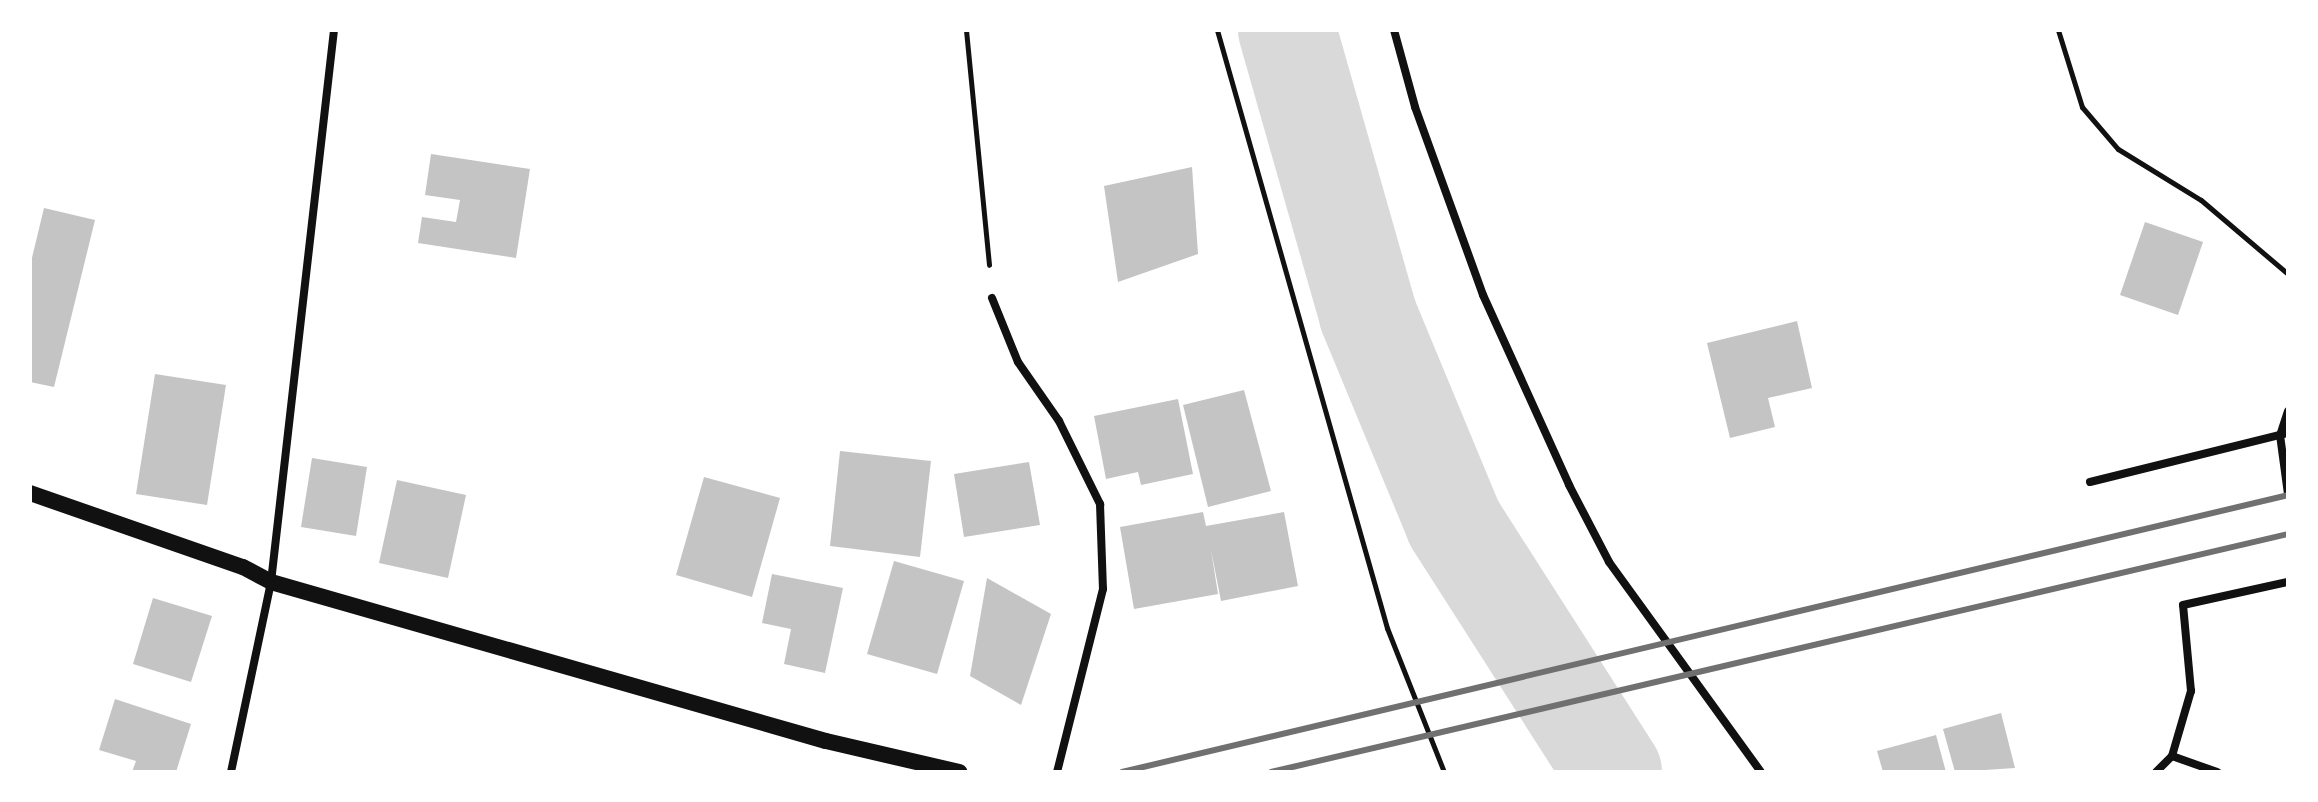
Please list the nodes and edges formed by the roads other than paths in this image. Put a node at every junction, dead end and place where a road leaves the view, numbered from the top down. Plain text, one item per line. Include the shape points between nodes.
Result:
1 (334, 30) edge
2 (1394, 30) edge
3 (992, 298) road end
4 (2288, 411) edge
5 (2284, 434) edge
6 (2090, 482) dead end
7 (30, 493) edge
8 (2288, 494) edge
9 (271, 582) junction
10 (2288, 582) edge
11 (2172, 756) junction
12 (231, 772) edge
13 (959, 772) edge
14 (1057, 772) edge
15 (1761, 772) edge
16 (2156, 772) edge
17 (2217, 772) edge

1 - 9 street
2 - 15 street via 1415,107 1483,295 1569,485 1609,562
3 - 14 street via 1018,362 1059,421 1100,504 1103,589
4 - 5 street
5 - 6 street
5 - 8 street
7 - 9 main road via 243,567
9 - 12 street
9 - 13 main road via 826,741
10 - 11 street via 2183,605 2191,691
11 - 16 street
11 - 17 street

